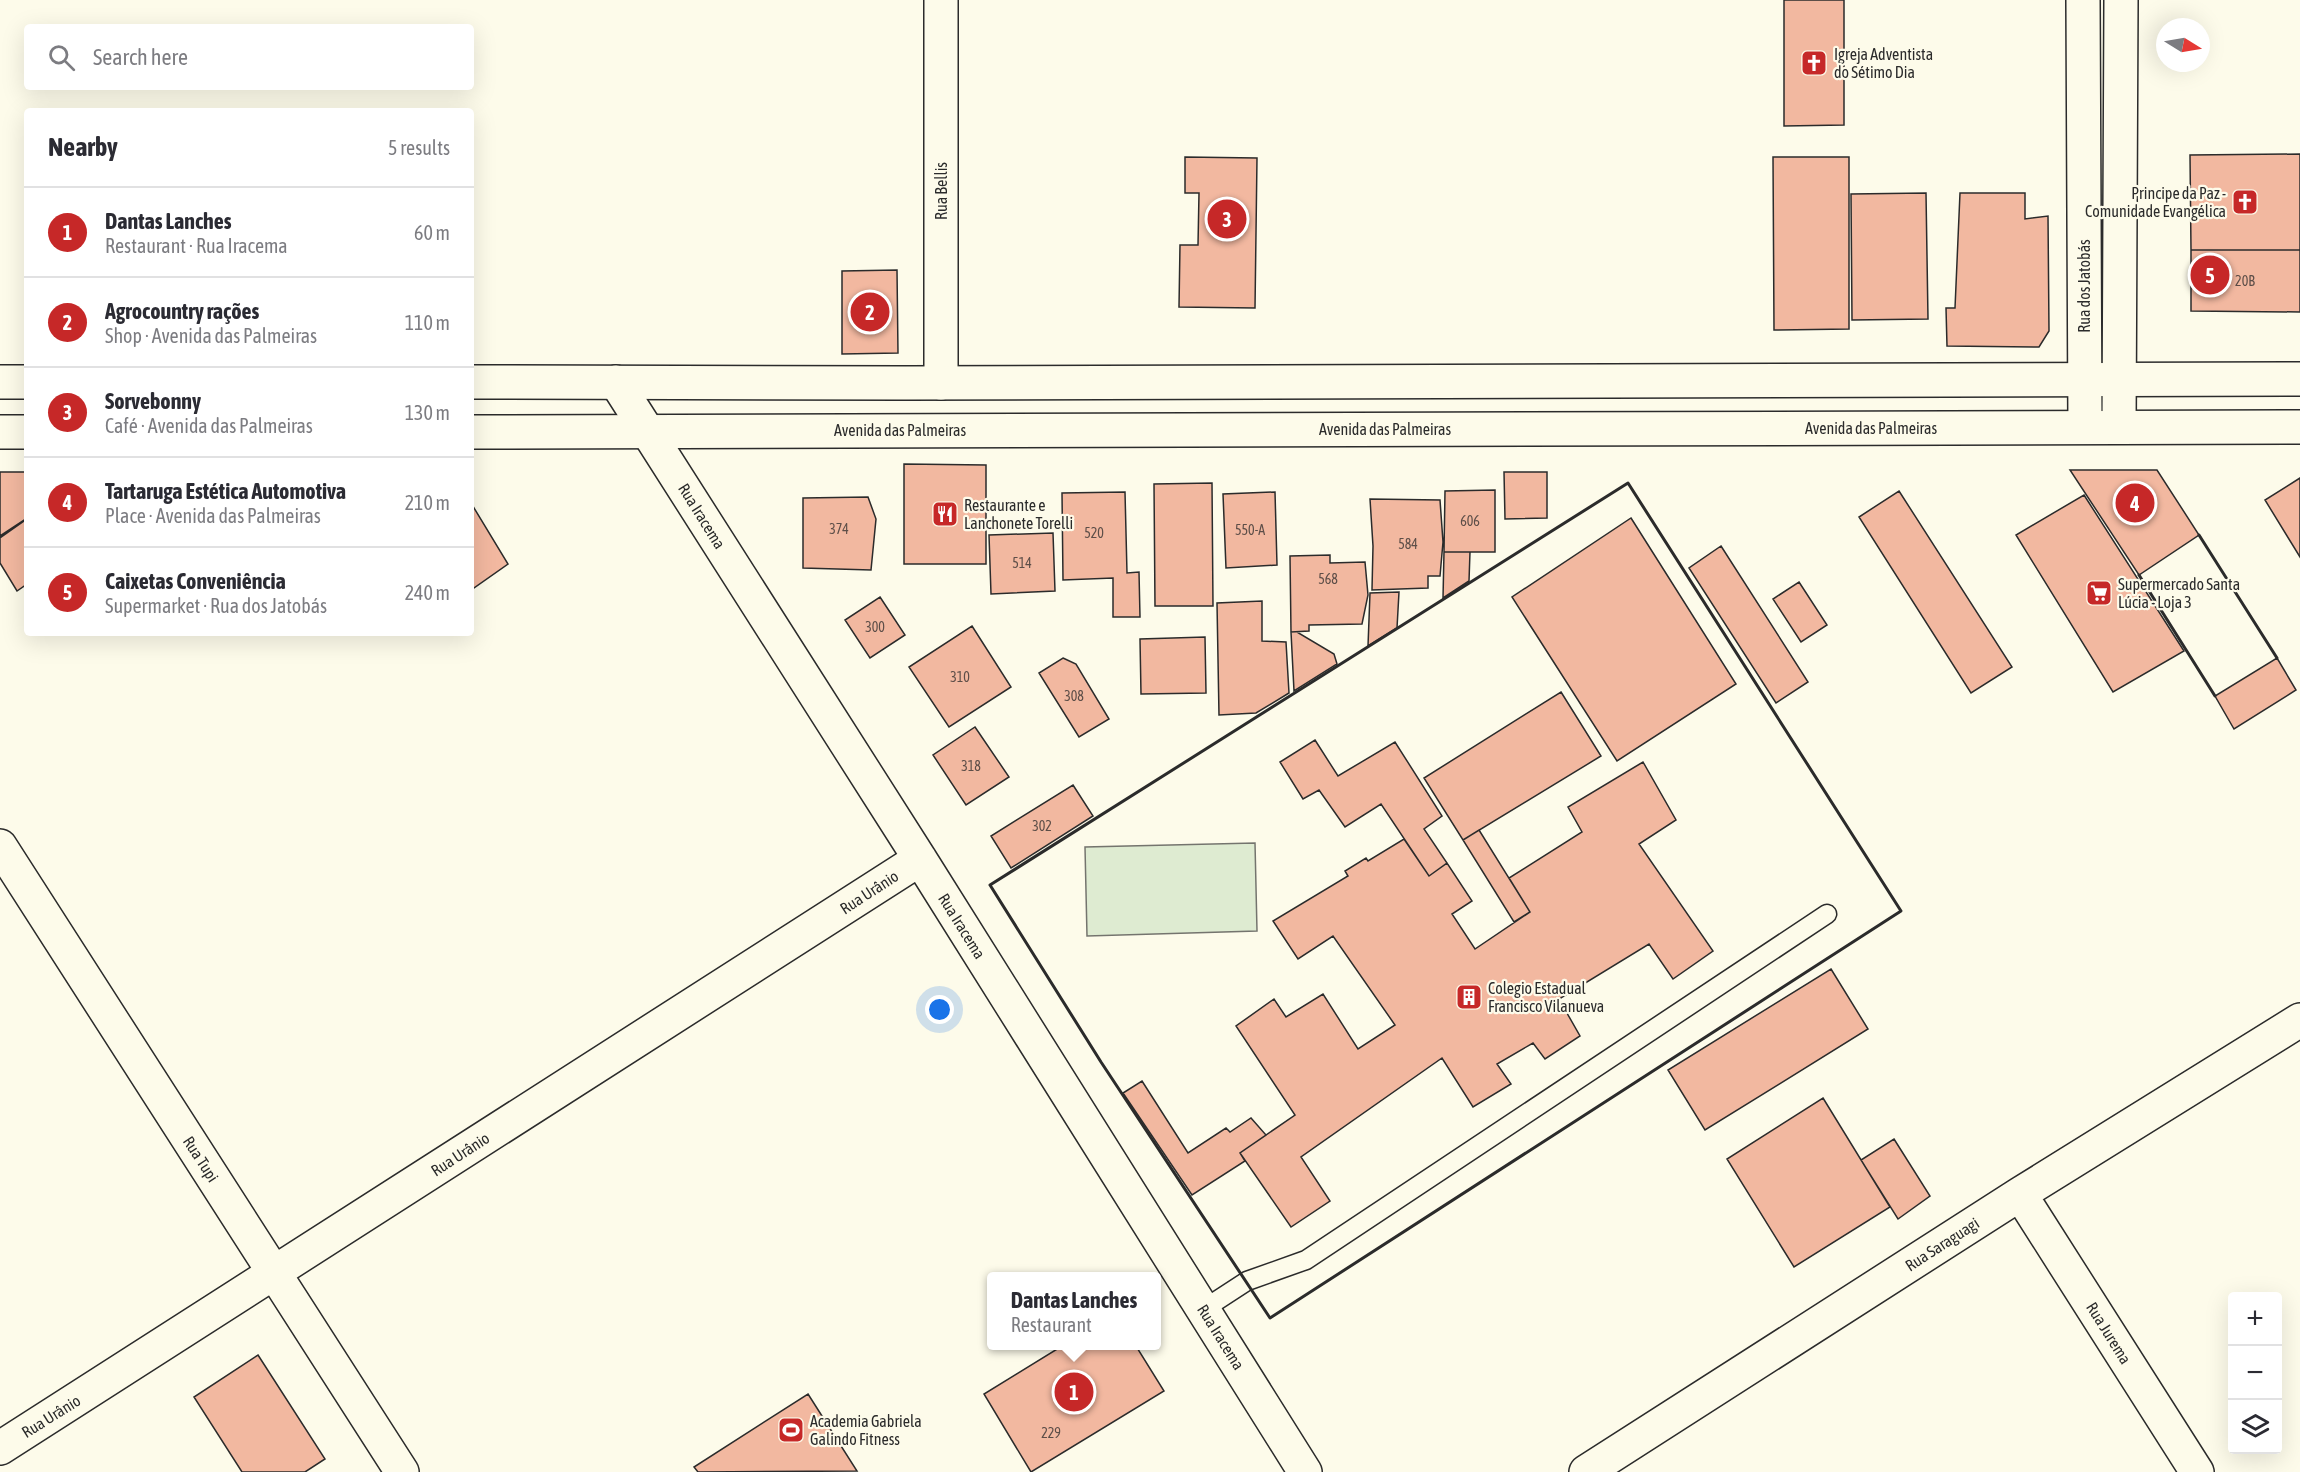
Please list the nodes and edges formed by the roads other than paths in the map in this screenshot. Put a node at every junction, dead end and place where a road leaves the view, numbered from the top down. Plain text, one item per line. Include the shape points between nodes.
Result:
1 (941, 0) edge
2 (2083, 0) edge
3 (2121, 0) edge
4 (2085, 378) junction
5 (2120, 378) junction
6 (2300, 379) edge
7 (0, 382) edge
8 (24, 382) edge
9 (474, 382) edge
10 (616, 382) junction
11 (905, 383) junction
12 (941, 383) junction
13 (2085, 427) junction
14 (2119, 427) junction
15 (2300, 427) edge
16 (906, 430) junction
17 (0, 432) edge
18 (24, 432) edge
19 (474, 432) edge
20 (648, 432) junction
21 (0, 846) edge
22 (920, 860) junction
23 (1827, 914) dead end
24 (2300, 1020) edge
25 (2020, 1194) junction
26 (275, 1273) junction
27 (1204, 1309) junction
28 (0, 1448) edge
29 (402, 1472) edge
30 (1305, 1472) edge
31 (1586, 1472) edge
32 (2197, 1472) edge

1 - 12 street, Rua Bellis
2 - 4 street, Rua dos Jatobás
3 - 5 street
4 - 5 street
4 - 12 street
4 - 13 street, Rua dos Jatobás
5 - 6 street
5 - 14 street
7 - 8 street
9 - 10 street
10 - 11 street
10 - 20 street, Rua Iracema
11 - 12 street
11 - 16 street
13 - 14 street, Avenida das Palmeiras
13 - 16 street, Avenida das Palmeiras
14 - 15 street, Avenida das Palmeiras
16 - 20 street, Avenida das Palmeiras
17 - 18 street
19 - 20 street, Avenida das Palmeiras
20 - 22 street, Rua Iracema
21 - 26 street, Rua Tupi
22 - 26 street, Rua Urânio
22 - 27 street, Rua Iracema
23 - 27 lane via 1306,1260 1247,1281
24 - 25 street, Rua Saraguagi
25 - 31 street, Rua Saraguagi
25 - 32 street, Rua Jurema
26 - 28 street, Rua Urânio
26 - 29 street, Rua Tupi
27 - 30 street, Rua Iracema

